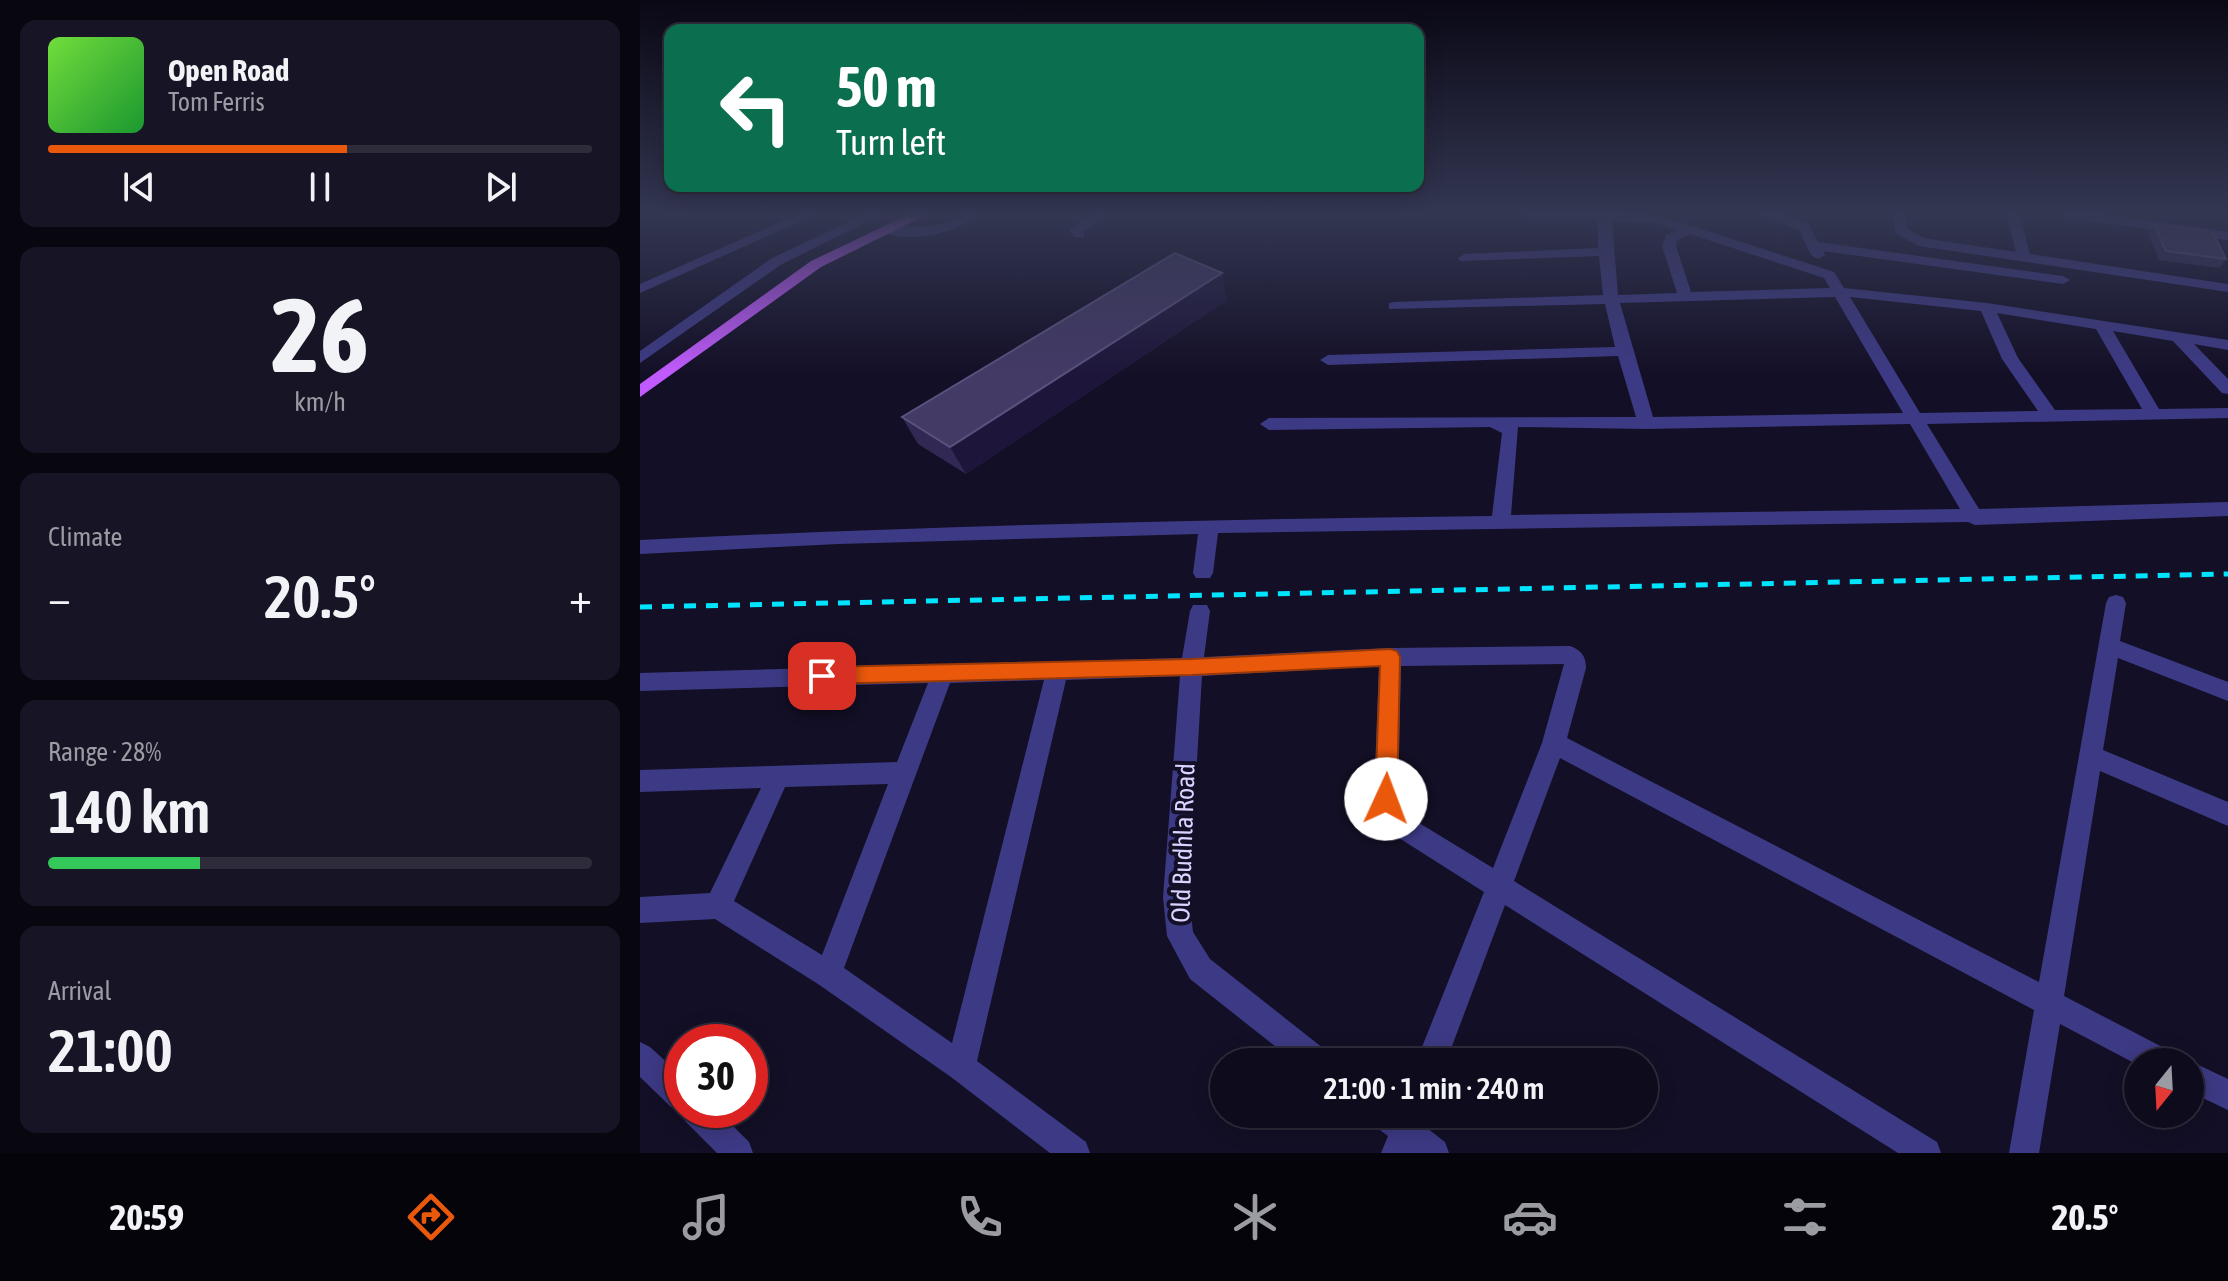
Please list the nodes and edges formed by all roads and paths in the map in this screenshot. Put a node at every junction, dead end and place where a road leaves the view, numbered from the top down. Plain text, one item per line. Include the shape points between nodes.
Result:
1 (690, 267) edge
2 (769, 267) edge
3 (795, 267) edge
4 (812, 267) edge
5 (1606, 267) edge
6 (1676, 267) edge
7 (1804, 267) edge
8 (1824, 267) edge
9 (1959, 267) edge
10 (2074, 267) edge
11 (1829, 275) junction
12 (2063, 280) dead end
13 (2228, 288) edge
14 (640, 289) edge
15 (1842, 292) junction
16 (1685, 295) junction
17 (1613, 297) junction
18 (1394, 306) dead end
19 (1987, 307) junction
20 (2102, 325) junction
21 (2179, 338) junction
22 (2228, 345) edge
23 (1624, 351) junction
24 (640, 358) edge
25 (1328, 360) dead end
26 (640, 377) edge
27 (2228, 389) edge
28 (640, 392) edge
29 (2152, 412) junction
30 (2228, 413) edge
31 (2049, 414) junction
32 (1916, 417) junction
33 (1493, 421) junction
34 (1646, 423) junction
35 (1269, 424) dead end
36 (2228, 509) edge
37 (1975, 518) junction
38 (1501, 521) junction
39 (1209, 526) junction
40 (640, 547) edge
41 (1203, 573) dead end
42 (2116, 603) dead end
43 (1200, 611) dead end
44 (2109, 646) junction
45 (1390, 657) junction
46 (1192, 667) junction
47 (1058, 669) junction
48 (943, 672) junction
49 (640, 682) edge
50 (2228, 692) edge
51 (1554, 743) junction
52 (2091, 756) junction
53 (906, 773) junction
54 (779, 775) junction
55 (640, 781) edge
56 (2228, 814) edge
57 (1498, 887) junction
58 (718, 906) junction
59 (640, 910) edge
60 (828, 974) junction
61 (2049, 1005) junction
62 (1300, 1048) edge
63 (1436, 1048) edge
64 (2134, 1048) edge
65 (640, 1057) edge
66 (961, 1067) junction
67 (664, 1079) edge
68 (2204, 1083) edge
69 (2228, 1095) edge
70 (714, 1128) edge
71 (1399, 1128) edge
72 (1066, 1150) edge
73 (738, 1153) edge
74 (1434, 1153) edge
75 (1926, 1153) edge
76 (2024, 1153) edge

1 - 14 street
2 - 24 street
3 - 26 main road
4 - 28 main road
5 - 17 street
6 - 16 street
7 - 11 street
8 - 11 street
9 - 12 street
10 - 13 street
11 - 15 street
15 - 16 street
15 - 19 street
15 - 32 street
16 - 17 street
17 - 18 street
17 - 23 street
19 - 20 street
19 - 31 street via 2010,359
20 - 21 street
20 - 29 street
21 - 22 street
21 - 27 street
23 - 25 street
23 - 34 street
29 - 30 street
29 - 31 street
31 - 32 street
32 - 34 street
32 - 37 street
33 - 34 street
33 - 35 street
33 - 38 street via 1511,430
36 - 37 street
37 - 38 street
38 - 39 street
39 - 40 street
39 - 41 street
42 - 44 street
43 - 46 street, Old Budhla Road
44 - 50 street
44 - 52 street
45 - 46 street
45 - 51 street via 1570,655 1575,668
45 - 57 street via 1386,799 1397,823
46 - 47 street
46 - 62 street, Old Budhla Road via 1176,897 1180,936 1200,969
47 - 48 street
47 - 66 street
48 - 49 street
48 - 53 street
51 - 57 street
51 - 61 street
52 - 56 street
52 - 61 street
53 - 54 street
53 - 60 street
54 - 55 street
54 - 58 street
57 - 63 street
57 - 75 street
58 - 59 street
58 - 60 street
60 - 66 street
61 - 64 street
61 - 76 street
65 - 67 street
66 - 72 street
68 - 69 street
70 - 73 street
71 - 74 street

